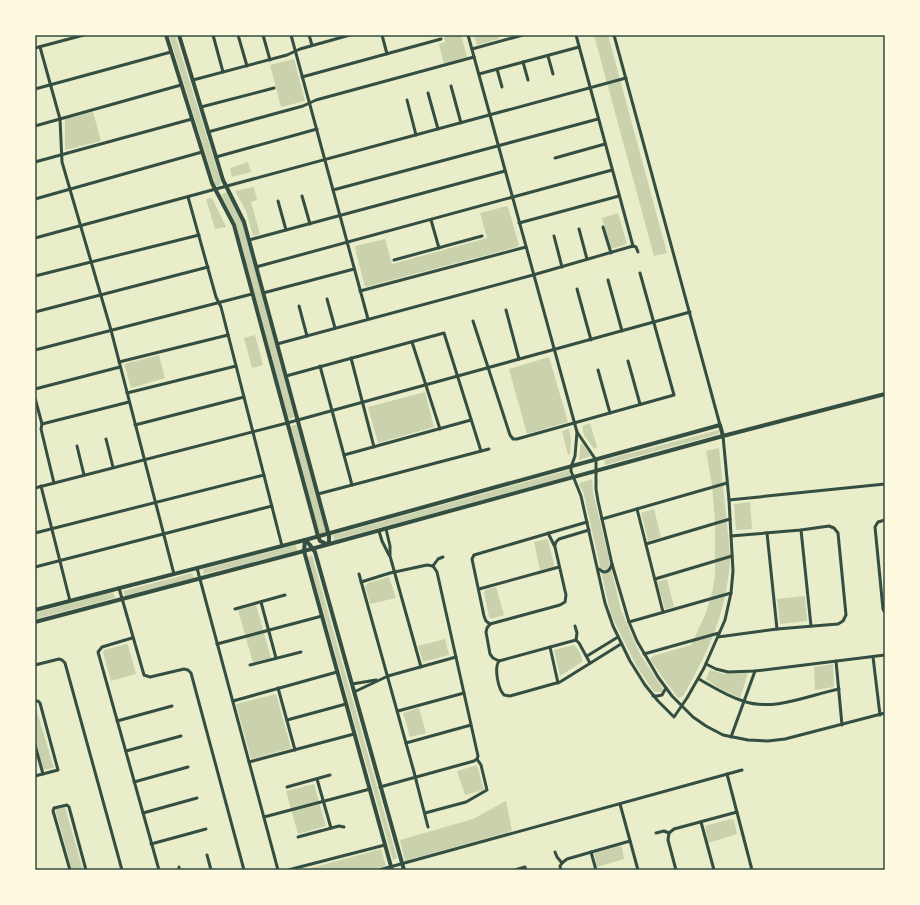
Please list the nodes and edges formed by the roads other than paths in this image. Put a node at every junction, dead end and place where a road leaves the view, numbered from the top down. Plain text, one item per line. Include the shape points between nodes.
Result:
1 (84, 35) edge
2 (166, 35) edge
3 (178, 35) edge
4 (213, 35) edge
5 (238, 35) edge
6 (263, 35) edge
7 (291, 35) edge
8 (309, 35) edge
9 (350, 35) edge
10 (382, 35) edge
11 (468, 35) edge
12 (523, 35) edge
13 (576, 35) edge
14 (614, 35) edge
15 (335, 37) edge
16 (441, 39) dead end
17 (312, 45) junction
18 (40, 47) junction
19 (579, 47) junction
20 (35, 48) edge
21 (472, 49) junction
22 (295, 51) junction
23 (171, 52) junction
24 (387, 54) junction
25 (548, 56) junction
26 (474, 57) junction
27 (270, 60) junction
28 (523, 62) junction
29 (246, 66) junction
30 (497, 69) junction
31 (223, 72) junction
32 (479, 74) junction
33 (553, 74) dead end
34 (302, 77) junction
35 (626, 78) junction
36 (193, 80) junction
37 (528, 80) dead end
38 (51, 85) junction
39 (182, 85) junction
40 (451, 86) dead end
41 (502, 87) dead end
42 (274, 88) dead end
43 (590, 88) junction
44 (35, 89) edge
45 (428, 93) dead end
46 (407, 100) dead end
47 (309, 103) junction
48 (201, 107) junction
49 (490, 115) junction
50 (60, 119) junction
51 (192, 119) junction
52 (598, 119) junction
53 (461, 123) junction
54 (35, 126) edge
55 (438, 129) junction
56 (316, 130) junction
57 (208, 132) junction
58 (416, 135) junction
59 (605, 144) junction
60 (498, 146) junction
61 (202, 152) junction
62 (61, 154) junction
63 (216, 157) junction
64 (554, 158) dead end
65 (325, 159) junction
66 (35, 162) edge
67 (612, 170) junction
68 (505, 171) junction
69 (226, 186) junction
70 (70, 189) junction
71 (215, 189) junction
72 (333, 190) junction
73 (188, 196) junction
74 (302, 196) dead end
75 (619, 196) junction
76 (512, 198) junction
77 (35, 199) edge
78 (278, 201) dead end
79 (340, 216) junction
80 (431, 220) junction
81 (519, 223) junction
82 (310, 224) junction
83 (80, 226) junction
84 (603, 228) dead end
85 (579, 229) dead end
86 (286, 230) junction
87 (199, 235) junction
88 (482, 236) dead end
89 (554, 236) dead end
90 (35, 238) edge
91 (249, 240) junction
92 (347, 243) junction
93 (633, 246) junction
94 (526, 247) junction
95 (439, 248) junction
96 (638, 252) dead end
97 (611, 253) junction
98 (587, 259) junction
99 (394, 260) dead end
100 (91, 262) junction
101 (562, 266) junction
102 (256, 267) junction
103 (208, 268) junction
104 (354, 269) junction
105 (640, 273) dead end
106 (533, 275) junction
107 (35, 276) edge
108 (608, 280) dead end
109 (577, 289) dead end
110 (360, 291) junction
111 (263, 293) junction
112 (252, 294) junction
113 (100, 295) junction
114 (327, 299) dead end
115 (219, 302) junction
116 (299, 306) dead end
117 (506, 310) dead end
118 (35, 312) edge
119 (690, 312) junction
120 (368, 319) junction
121 (473, 321) dead end
122 (654, 322) junction
123 (335, 328) junction
124 (111, 330) junction
125 (622, 331) junction
126 (228, 335) junction
127 (307, 336) junction
128 (591, 340) junction
129 (412, 342) junction
130 (277, 344) junction
131 (35, 350) edge
132 (554, 350) junction
133 (351, 358) junction
134 (519, 359) junction
135 (628, 361) dead end
136 (119, 362) junction
137 (236, 366) junction
138 (320, 366) junction
139 (120, 367) junction
140 (488, 368) junction
141 (598, 370) dead end
142 (286, 376) junction
143 (457, 376) junction
144 (426, 385) junction
145 (35, 389) edge
146 (127, 394) junction
147 (885, 394) edge
148 (244, 397) junction
149 (35, 398) edge
150 (129, 402) junction
151 (362, 402) junction
152 (640, 404) junction
153 (332, 410) junction
154 (610, 413) junction
155 (298, 420) junction
156 (471, 420) junction
157 (287, 423) junction
158 (574, 423) junction
159 (42, 424) junction
160 (135, 425) junction
161 (720, 425) junction
162 (440, 429) junction
163 (253, 431) junction
164 (577, 432) junction
165 (723, 436) junction
166 (106, 439) dead end
167 (77, 446) dead end
168 (374, 447) junction
169 (489, 449) dead end
170 (481, 451) junction
171 (344, 455) junction
172 (144, 459) junction
173 (596, 460) junction
174 (113, 467) junction
175 (570, 467) junction
176 (596, 471) junction
177 (84, 475) junction
178 (264, 475) junction
179 (573, 477) junction
180 (54, 483) junction
181 (727, 483) junction
182 (885, 484) edge
183 (352, 485) junction
184 (41, 486) junction
185 (35, 488) edge
186 (318, 494) junction
187 (729, 500) junction
188 (155, 503) junction
189 (272, 506) junction
190 (637, 509) junction
191 (602, 519) junction
192 (730, 519) junction
193 (885, 520) edge
194 (587, 522) junction
195 (52, 529) junction
196 (386, 529) junction
197 (589, 530) junction
198 (801, 530) junction
199 (379, 531) junction
200 (328, 533) junction
201 (548, 533) junction
202 (767, 533) junction
203 (35, 534) edge
204 (163, 534) junction
205 (318, 536) junction
206 (731, 536) junction
207 (305, 540) junction
208 (328, 544) junction
209 (646, 544) junction
210 (282, 546) junction
211 (555, 547) junction
212 (313, 549) junction
213 (304, 552) junction
214 (390, 556) junction
215 (732, 556) junction
216 (443, 558) dead end
217 (60, 560) junction
218 (612, 564) junction
219 (433, 566) junction
220 (35, 567) edge
221 (559, 567) junction
222 (197, 568) junction
223 (598, 568) junction
224 (395, 573) junction
225 (174, 574) junction
226 (359, 574) dead end
227 (199, 578) junction
228 (655, 579) junction
229 (361, 582) junction
230 (119, 588) junction
231 (479, 589) junction
232 (731, 593) junction
233 (285, 595) dead end
234 (122, 598) junction
235 (70, 601) junction
236 (261, 602) junction
237 (235, 609) dead end
238 (35, 610) edge
239 (663, 612) junction
240 (885, 613) edge
241 (322, 616) junction
242 (35, 622) edge
243 (629, 622) junction
244 (335, 624) junction
245 (490, 624) junction
246 (575, 626) dead end
247 (811, 626) junction
248 (325, 627) junction
249 (777, 629) junction
250 (269, 630) junction
251 (720, 633) junction
252 (618, 637) junction
253 (718, 637) junction
254 (132, 638) junction
255 (576, 640) junction
256 (217, 644) junction
257 (621, 644) junction
258 (550, 647) junction
259 (301, 652) dead end
260 (644, 654) junction
261 (885, 655) edge
262 (586, 656) junction
263 (456, 657) junction
264 (873, 657) junction
265 (276, 658) junction
266 (499, 661) junction
267 (836, 661) junction
268 (590, 663) junction
269 (706, 664) junction
270 (35, 665) edge
271 (250, 665) dead end
272 (421, 667) junction
273 (756, 671) junction
274 (337, 672) junction
275 (388, 676) junction
276 (699, 679) junction
277 (378, 680) junction
278 (558, 683) junction
279 (352, 684) junction
280 (278, 688) junction
281 (666, 688) junction
282 (839, 689) junction
283 (354, 692) junction
284 (464, 693) junction
285 (653, 696) junction
286 (35, 701) edge
287 (233, 701) junction
288 (744, 702) junction
289 (346, 704) junction
290 (172, 706) dead end
291 (682, 706) junction
292 (398, 711) junction
293 (885, 714) edge
294 (880, 715) junction
295 (287, 720) junction
296 (118, 721) junction
297 (471, 725) junction
298 (842, 725) junction
299 (354, 734) junction
300 (181, 736) dead end
301 (731, 737) junction
302 (406, 742) junction
303 (35, 745) edge
304 (295, 750) junction
305 (126, 751) junction
306 (477, 759) junction
307 (249, 762) junction
308 (188, 768) dead end
309 (742, 770) dead end
310 (43, 774) junction
311 (727, 774) junction
312 (330, 775) dead end
313 (35, 776) edge
314 (416, 778) junction
315 (317, 779) junction
316 (134, 782) junction
317 (287, 787) dead end
318 (380, 787) junction
319 (370, 789) junction
320 (197, 798) dead end
321 (323, 801) junction
322 (620, 804) junction
323 (381, 810) junction
324 (737, 812) junction
325 (143, 813) junction
326 (424, 813) junction
327 (264, 817) junction
328 (701, 822) junction
329 (344, 827) dead end
330 (428, 827) dead end
331 (330, 828) junction
332 (206, 829) dead end
333 (656, 833) dead end
334 (669, 833) junction
335 (298, 837) dead end
336 (630, 842) junction
337 (152, 844) junction
338 (385, 845) junction
339 (555, 852) dead end
340 (591, 852) junction
341 (207, 854) dead end
342 (562, 863) junction
343 (402, 864) junction
344 (392, 868) edge
345 (526, 868) edge
346 (70, 870) edge
347 (86, 870) edge
348 (122, 870) edge
349 (159, 870) edge
350 (211, 870) edge
351 (244, 870) edge
352 (278, 870) edge
353 (288, 870) edge
354 (379, 870) edge
355 (404, 870) edge
356 (515, 870) edge
357 (561, 870) edge
358 (596, 870) edge
359 (638, 870) edge
360 (676, 870) edge
361 (714, 870) edge
362 (752, 870) edge

1 - 18 street
2 - 23 street
3 - 36 street
4 - 31 street
5 - 29 street
6 - 27 street
7 - 22 street
8 - 17 street
9 - 15 street
10 - 24 street
11 - 21 street
12 - 21 street
13 - 19 street
14 - 35 street
15 - 17 street
16 - 24 street
17 - 22 street
18 - 20 street
18 - 38 street
19 - 25 street
19 - 43 street
21 - 26 street
22 - 27 street
22 - 34 street
23 - 38 street
23 - 39 street
24 - 34 street
25 - 28 street
25 - 33 street
26 - 32 street
26 - 47 street
27 - 29 street
28 - 30 street
28 - 37 street
29 - 31 street
30 - 32 street
30 - 41 street
31 - 36 street
32 - 49 street
34 - 47 street
35 - 43 street
35 - 119 street
36 - 48 street
38 - 44 street
38 - 50 street
39 - 50 street
39 - 51 street
40 - 53 street
42 - 48 street
43 - 49 street
43 - 52 street
45 - 55 street
46 - 58 street
47 - 56 street
47 - 57 street
48 - 57 street
49 - 53 street
49 - 60 street
50 - 54 street
50 - 62 street
51 - 61 street
51 - 62 street
52 - 59 street
52 - 60 street
53 - 55 street
55 - 58 street
56 - 63 street
56 - 65 street
57 - 63 street
58 - 65 street
59 - 64 street
59 - 67 street
60 - 68 street
60 - 72 street
61 - 70 street
61 - 71 street
62 - 66 street
62 - 70 street
63 - 69 street
65 - 69 street
65 - 72 street
67 - 75 street
67 - 76 street
68 - 76 street
68 - 79 street
69 - 71 street
69 - 91 street via 242,217
70 - 77 street
70 - 83 street
71 - 73 street
71 - 112 street via 234,225
72 - 79 street
73 - 83 street
73 - 87 street
74 - 82 street
75 - 81 street
75 - 93 street
76 - 80 street
76 - 81 street
78 - 86 street
79 - 82 street
79 - 92 street
80 - 92 street
80 - 95 street
81 - 94 street
82 - 86 street
83 - 90 street
83 - 100 street
84 - 97 street
85 - 98 street
86 - 91 street
87 - 100 street
87 - 103 street
88 - 95 street
89 - 101 street
91 - 102 street
92 - 102 street
92 - 104 street
93 - 96 street
93 - 97 street
94 - 106 street
94 - 110 street
95 - 99 street
97 - 98 street
98 - 101 street
100 - 107 street
100 - 113 street
101 - 106 street
102 - 111 street
103 - 113 street
103 - 115 street
104 - 110 street
104 - 111 street
105 - 122 street
106 - 120 street
106 - 132 street
108 - 125 street
109 - 128 street
110 - 120 street
111 - 130 street
112 - 115 street
112 - 157 street
113 - 118 street
113 - 124 street
114 - 123 street
115 - 124 street
115 - 126 street
116 - 127 street
117 - 134 street
119 - 122 street
119 - 161 street
120 - 123 street
121 - 140 street
122 - 125 street
122 - 152 street via 674,395
123 - 127 street
124 - 131 street
124 - 136 street
125 - 128 street
126 - 136 street
126 - 137 street
127 - 130 street
128 - 132 street
129 - 133 street
129 - 143 street via 444,333
129 - 144 street
130 - 142 street
132 - 134 street
132 - 158 street
133 - 138 street
133 - 151 street
134 - 140 street
135 - 152 street
136 - 139 street
137 - 146 street
137 - 148 street
138 - 142 street
138 - 153 street
139 - 145 street
139 - 146 street
140 - 143 street
140 - 158 street via 513,439
141 - 154 street
142 - 155 street
143 - 144 street
143 - 156 street
144 - 151 street
144 - 162 street
146 - 150 street
147 - 165 street
148 - 160 street
148 - 163 street
149 - 159 street
150 - 159 street
150 - 160 street
151 - 153 street
151 - 168 street
152 - 154 street
153 - 155 street
153 - 171 street
154 - 158 street
155 - 157 street
155 - 186 street
156 - 162 street
156 - 170 street
157 - 163 street
157 - 205 street
158 - 164 street
159 - 180 street via 40,429
160 - 172 street
161 - 165 street
161 - 173 street
162 - 168 street
163 - 172 street
163 - 178 street
164 - 173 street
164 - 175 street via 575,456
165 - 176 street
165 - 181 street
166 - 174 street
167 - 177 street
168 - 171 street
169 - 170 street
170 - 183 street
171 - 183 street
172 - 174 street
172 - 188 street
173 - 175 street
173 - 176 street
174 - 177 street
175 - 179 street
175 - 200 street
176 - 179 street
176 - 191 street via 596,494
177 - 180 street
178 - 188 street
178 - 189 street
179 - 194 street
179 - 196 street
180 - 184 street
181 - 187 street
181 - 190 street
182 - 187 street
183 - 186 street
184 - 185 street
184 - 195 street
186 - 200 street
187 - 192 street
188 - 195 street
188 - 204 street
189 - 204 street
189 - 210 street
190 - 191 street
190 - 209 street
191 - 218 street
192 - 206 street
192 - 209 street
193 - 240 street via 876,523 875,529
194 - 197 street
194 - 201 street
195 - 203 street
195 - 217 street
196 - 199 street
196 - 214 street
197 - 211 street via 559,538
197 - 223 street
198 - 202 street
198 - 247 street
198 - 247 street via 829,526 838,534 846,614 843,621 838,624
199 - 208 street
199 - 214 street
200 - 205 street
200 - 208 street
201 - 211 street
201 - 231 street via 477,553 472,557
202 - 206 street
202 - 249 street
204 - 217 street
204 - 225 street
205 - 207 street
205 - 208 street via 320,541
206 - 215 street
207 - 210 street
207 - 212 street
207 - 213 street
208 - 212 street
209 - 228 street
210 - 222 street
211 - 221 street
212 - 213 street
212 - 244 street
213 - 227 street
213 - 241 street
214 - 224 street
215 - 228 street
215 - 232 street
216 - 219 street
217 - 220 street
217 - 235 street
218 - 223 street via 607,572 602,572
218 - 243 street
219 - 224 street via 427,565
219 - 263 street via 437,572
221 - 231 street
221 - 245 street via 566,598 562,604
222 - 225 street
222 - 227 street
223 - 252 street via 609,616
224 - 229 street
224 - 272 street
225 - 230 street
226 - 229 street
227 - 234 street
227 - 256 street
228 - 239 street
229 - 275 street
230 - 234 street
230 - 235 street
231 - 245 street via 484,616
232 - 239 street
232 - 251 street
233 - 236 street
234 - 242 street
234 - 254 street
235 - 238 street
236 - 237 street
236 - 250 street
239 - 243 street
241 - 248 street
241 - 250 street
243 - 260 street
244 - 248 street
244 - 279 street
245 - 266 street via 486,632 490,654
246 - 255 street
247 - 249 street
248 - 274 street
249 - 253 street
250 - 256 street
250 - 265 street
251 - 253 street
251 - 260 street
252 - 257 street
252 - 262 street
253 - 269 street
254 - 296 street via 103,646 99,650
254 - 351 street via 145,677 184,669 191,673
255 - 258 street
255 - 262 street
256 - 287 street
257 - 268 street
257 - 285 street
258 - 266 street
258 - 278 street
259 - 265 street
260 - 281 street
261 - 264 street
262 - 268 street
263 - 272 street
263 - 284 street
264 - 267 street
264 - 294 street
265 - 271 street
266 - 278 street via 496,668 504,695 510,696
267 - 273 street
267 - 282 street
268 - 278 street
269 - 273 street via 728,672
269 - 276 street
270 - 348 street via 58,659 65,663
272 - 275 street
273 - 288 street
274 - 280 street
274 - 289 street
275 - 277 street
275 - 292 street
276 - 288 street
276 - 291 street
277 - 279 street
277 - 283 street
279 - 283 street
280 - 287 street
280 - 295 street
281 - 285 street via 662,695
281 - 291 street
282 - 288 street via 782,703
282 - 298 street
283 - 318 street
284 - 292 street
284 - 297 street
285 - 291 street via 674,717
286 - 310 street via 40,703 58,770
287 - 307 street
288 - 301 street
289 - 295 street
289 - 299 street
290 - 296 street
291 - 301 street via 706,726
292 - 302 street
293 - 294 street
294 - 298 street
295 - 304 street
296 - 305 street
297 - 302 street
297 - 306 street
298 - 301 street via 778,740
299 - 304 street
299 - 319 street
300 - 305 street
302 - 314 street
303 - 310 street
304 - 307 street
305 - 316 street
306 - 314 street
306 - 326 street via 487,790 466,802
307 - 327 street
308 - 316 street
309 - 311 street
310 - 313 street
311 - 322 street
311 - 324 street
312 - 315 street
314 - 318 street
314 - 326 street
315 - 317 street
315 - 321 street
316 - 325 street
318 - 323 street
319 - 321 street
319 - 323 street
320 - 325 street
321 - 327 street
321 - 331 street
322 - 336 street
322 - 343 street
323 - 338 street
323 - 343 street
324 - 328 street
324 - 362 street
325 - 337 street
326 - 330 street
327 - 352 street
328 - 334 street via 674,829
328 - 361 street
329 - 331 street
331 - 335 street
332 - 337 street
333 - 334 street
334 - 360 street via 668,840
336 - 340 street
336 - 359 street
337 - 349 street
338 - 344 street
338 - 353 street
339 - 342 street
340 - 342 street
340 - 358 street
341 - 350 street
342 - 357 street
343 - 344 street
343 - 355 street
344 - 354 street
345 - 356 street
346 - 347 street via 53,811 54,808 64,805 69,807

